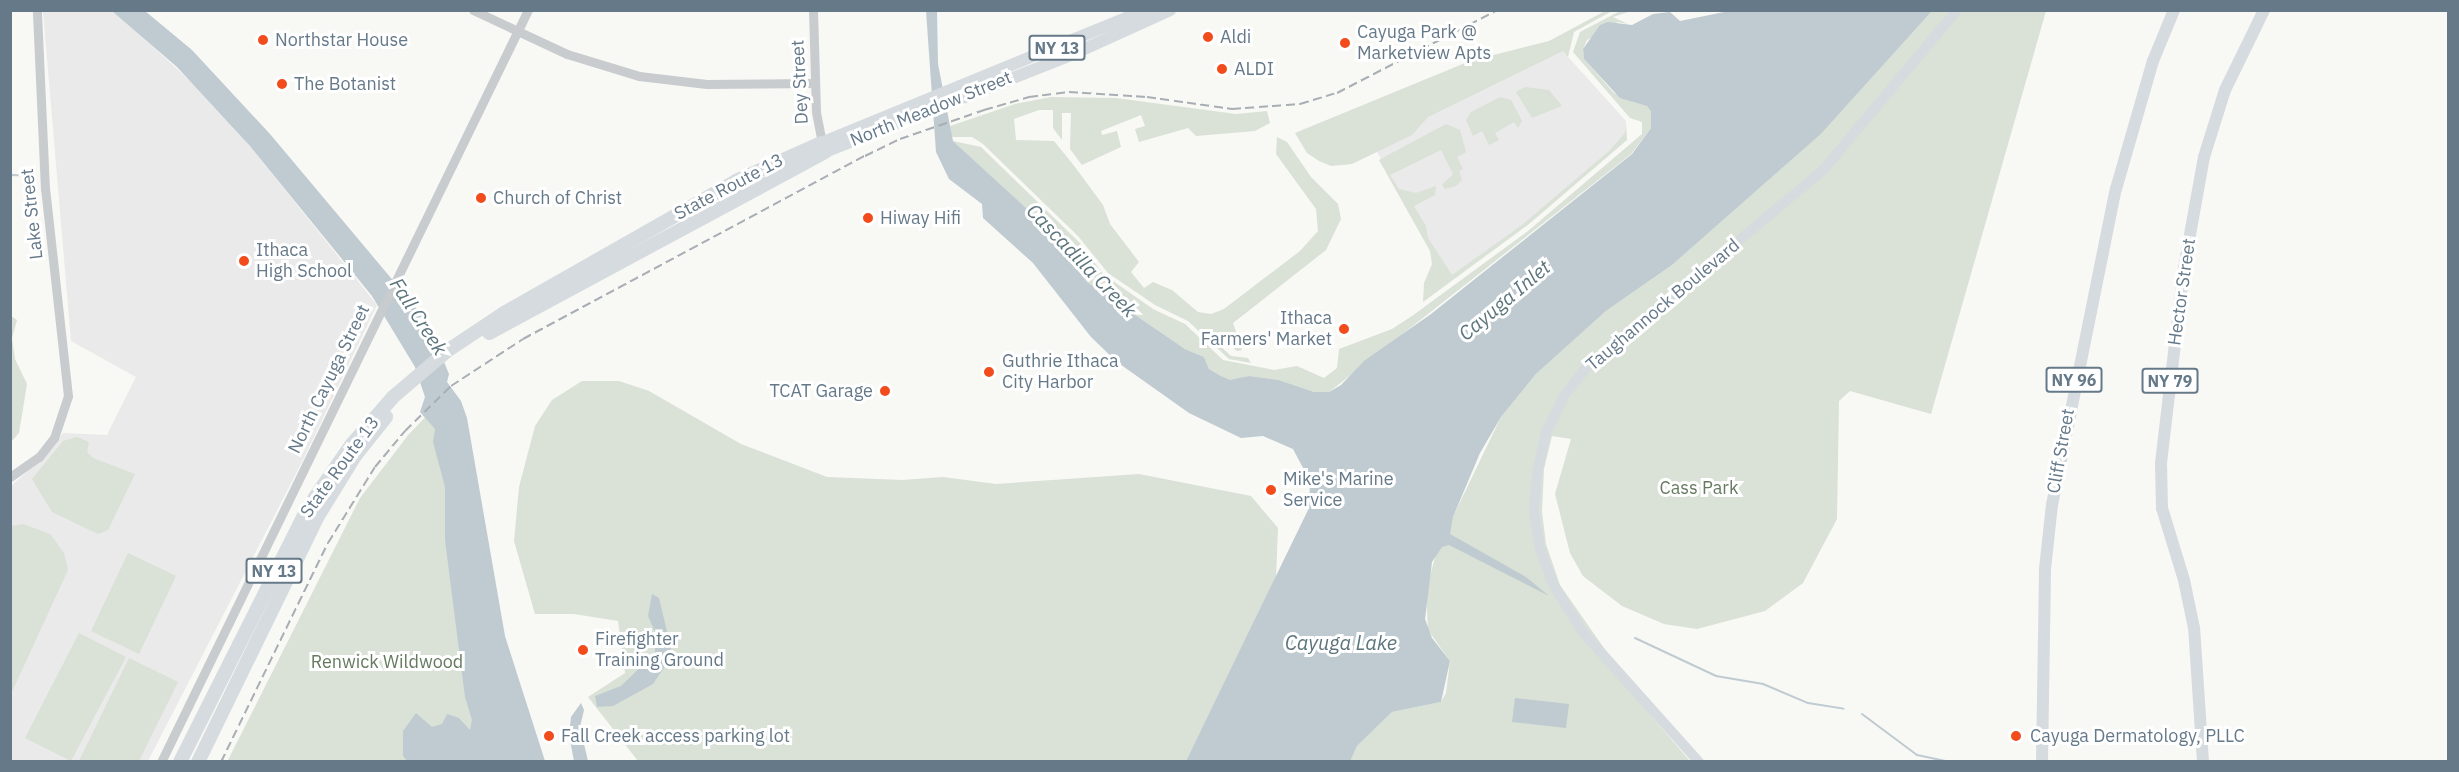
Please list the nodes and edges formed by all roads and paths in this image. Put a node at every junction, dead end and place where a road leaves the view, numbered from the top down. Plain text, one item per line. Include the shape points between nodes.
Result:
1 (37, 10) edge
2 (473, 10) edge
3 (528, 10) edge
4 (813, 10) edge
5 (1145, 10) edge
6 (1170, 10) edge
7 (1957, 10) edge
8 (2174, 10) edge
9 (2264, 10) edge
10 (517, 33) junction
11 (815, 83) junction
12 (969, 88) junction
13 (823, 147) junction
14 (460, 346) junction
15 (396, 400) junction
16 (10, 477) edge
17 (161, 762) edge
18 (180, 762) edge
19 (198, 762) edge
20 (1699, 762) edge
21 (2042, 762) edge
22 (2203, 762) edge

1 - 16 street, Lake Street via 45,189 68,377 67,406 54,438 39,457
2 - 10 street
3 - 10 street, North Cayuga Street
4 - 11 street, Dey Street
5 - 12 main road, North Meadow Street / NY 13
6 - 12 main road, North Meadow Street / NY 13
7 - 20 main road, Taughannock Boulevard via 1824,169 1584,370 1564,396 1546,433 1534,510 1540,549 1553,584 1582,631
8 - 21 main road, Cliff Street / NY 96 via 2153,61 2115,189 2052,505 2045,569
9 - 22 main road, Hector Street / NY 79 via 2225,90 2204,157 2183,278 2161,463 2162,508 2184,580 2194,630
10 - 11 street via 567,54 639,76 708,84
10 - 17 street, North Cayuga Street
11 - 13 street, Dey Street
12 - 13 main road, North Meadow Street / NY 13
13 - 14 highway, State Route 13 / NY 13
13 - 14 highway, State Route 13 / NY 13 via 736,181
14 - 15 highway, State Route 13 / NY 13
15 - 18 highway, State Route 13 / NY 13 via 352,444 309,506
15 - 19 highway, State Route 13 / NY 13 via 318,516

